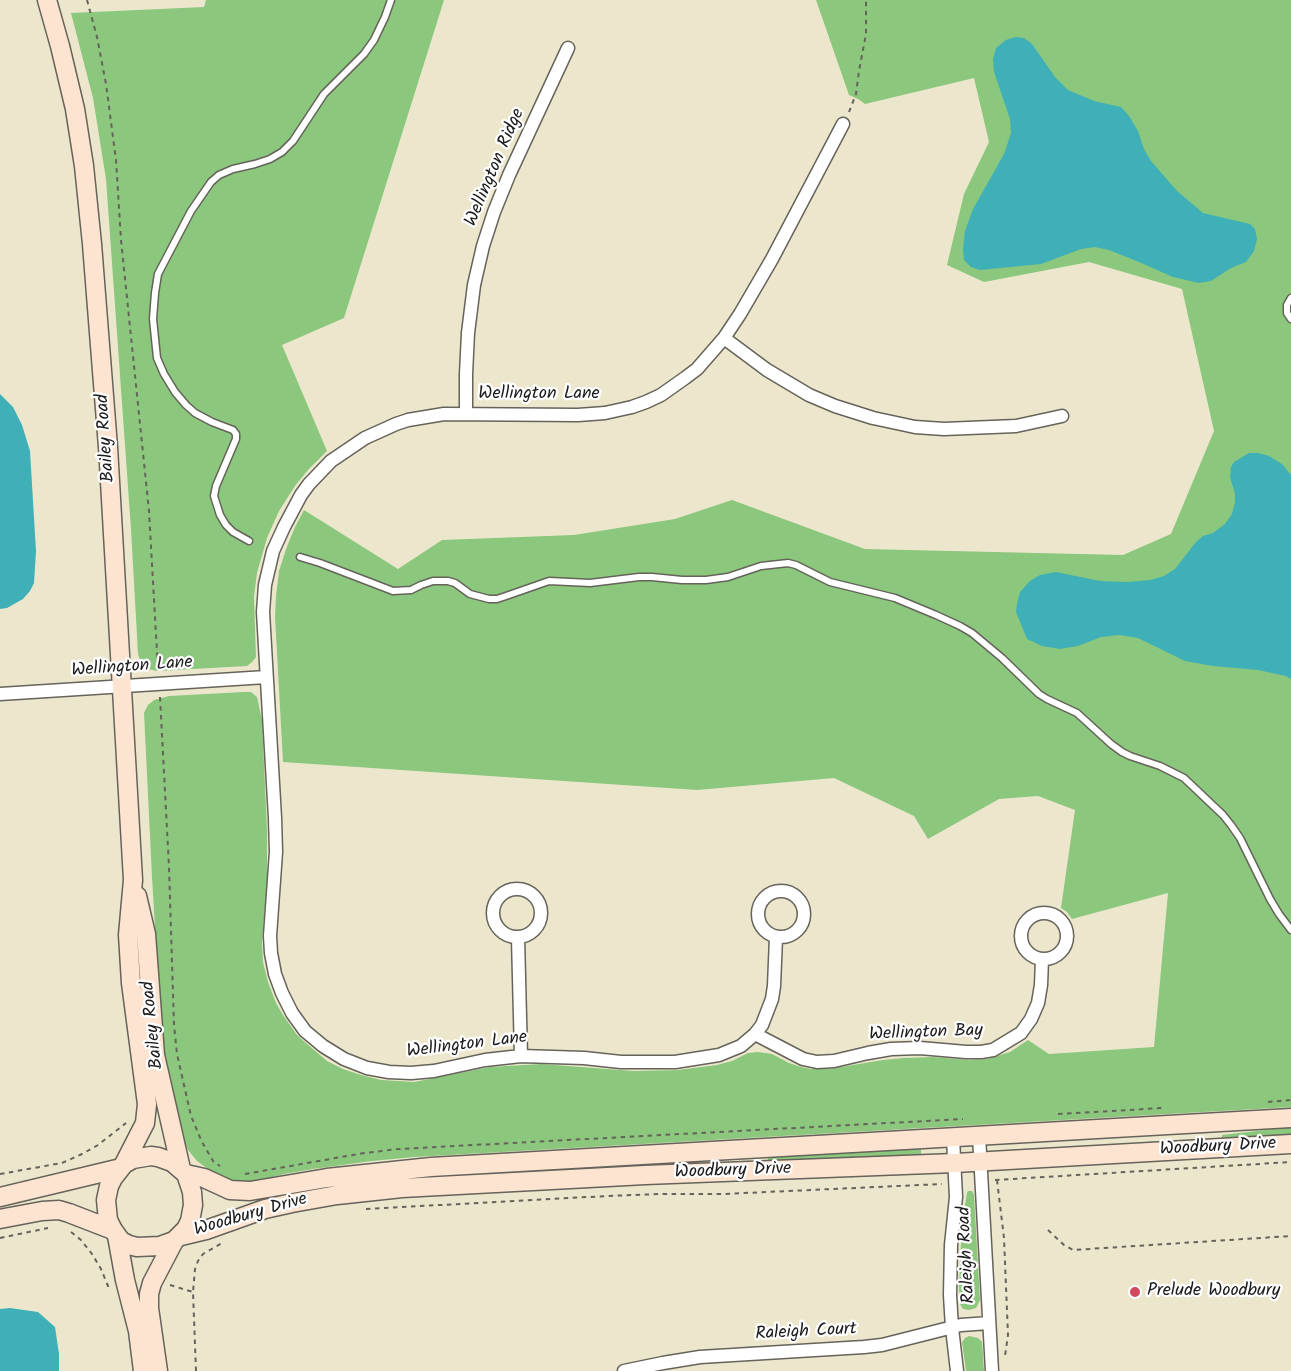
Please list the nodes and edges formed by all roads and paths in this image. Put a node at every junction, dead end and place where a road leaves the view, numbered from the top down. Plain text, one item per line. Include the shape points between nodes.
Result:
1 (47, 0) edge
2 (87, 0) edge
3 (391, 0) edge
4 (866, 0) edge
5 (568, 48) dead end
6 (843, 124) joint
7 (1291, 298) edge
8 (1291, 319) edge
9 (724, 338) junction
10 (466, 414) junction
11 (1062, 416) dead end
12 (249, 541) dead end
13 (300, 557) dead end
14 (158, 668) dead end
15 (266, 677) junction
16 (123, 687) junction
17 (0, 694) edge
18 (160, 700) dead end
19 (133, 880) junction
20 (1291, 930) edge
21 (776, 937) dead end
22 (518, 938) junction
23 (1042, 959) dead end
24 (755, 1034) junction
25 (521, 1056) junction
26 (1291, 1118) edge
27 (130, 1119) dead end
28 (979, 1136) junction
29 (953, 1138) junction
30 (1291, 1144) edge
31 (981, 1161) junction
32 (1291, 1162) edge
33 (955, 1163) junction
34 (122, 1166) junction
35 (223, 1169) dead end
36 (184, 1172) junction
37 (0, 1174) edge
38 (997, 1180) junction
39 (982, 1181) junction
40 (956, 1183) junction
41 (0, 1197) edge
42 (366, 1209) dead end
43 (0, 1220) edge
44 (56, 1228) dead end
45 (64, 1229) dead end
46 (1048, 1230) dead end
47 (115, 1233) junction
48 (1291, 1236) edge
49 (0, 1238) edge
50 (178, 1238) junction
51 (227, 1241) dead end
52 (108, 1286) dead end
53 (989, 1323) junction
54 (952, 1328) junction
55 (1006, 1364) dead end
56 (143, 1371) edge
57 (158, 1371) edge
58 (196, 1371) edge
59 (624, 1371) edge
60 (957, 1371) edge
61 (992, 1371) edge

1 - 16 main road, Bailey Road via 83,155 108,447
2 - 14 path via 106,84 116,160 149,511
3 - 12 lane via 364,54 324,94 293,141 270,159 233,169 211,182 191,211 159,274 153,320 157,358 186,405 236,434 214,496 226,525
4 - 6 path via 866,34 856,94
5 - 10 street, Wellington Ridge via 509,175 483,246 468,333
6 - 9 street, Wellington Lane via 772,259
7 - 8 lane via 1287,305
9 - 10 street, Wellington Lane via 697,369 661,394 632,407 594,414
9 - 11 street via 809,395 873,418 944,429 1016,426
10 - 15 street, Wellington Lane via 419,418 376,432 331,461 309,484 273,551 265,585
13 - 20 lane via 393,591 411,590 441,580 489,599 549,581 590,583 639,577 706,580 788,563 830,582 895,598 972,633 1039,694 1077,713 1122,752 1184,778 1231,825
15 - 16 street, Wellington Lane
15 - 25 street, Wellington Lane via 276,841 271,953 278,984 291,1013 304,1031 323,1046 367,1068 411,1073
16 - 17 street, Wellington Lane
16 - 19 main road, Bailey Road
18 - 35 path via 177,1054 191,1116 213,1161
19 - 34 main road, Bailey Road via 128,935 147,1112 143,1128
19 - 36 main road, Bailey Road via 146,934 155,1056
21 - 24 street, Wellington Lane via 772,999
22 - 22 street via 533,932 541,908 532,894 516,888 496,899 492,914 503,934
22 - 25 street
23 - 24 street, Wellington Bay via 1040,994 1031,1019 1021,1033 993,1050 891,1049 817,1062 803,1059
24 - 25 street, Wellington Lane via 731,1051 675,1062
26 - 28 main road, Woodbury Drive
27 - 37 path via 98,1145 62,1163
28 - 29 main road, Woodbury Drive
28 - 31 street, Raleigh Road
29 - 33 street, Raleigh Road
29 - 36 main road, Woodbury Drive via 407,1169 250,1191 226,1189
30 - 31 main road, Woodbury Drive
31 - 33 main road, Woodbury Drive
31 - 39 street, Raleigh Road
32 - 38 path
33 - 40 street, Raleigh Road
33 - 50 main road, Woodbury Drive via 394,1189 329,1196 265,1209
34 - 36 main road via 139,1157 158,1157
34 - 41 main road
34 - 47 main road via 109,1186 106,1200 108,1220
36 - 50 main road via 190,1182 193,1205 190,1221
38 - 39 path
38 - 55 path via 1004,1239
39 - 53 street, Raleigh Road
40 - 42 path
40 - 54 street, Raleigh Road via 950,1269
43 - 47 main road via 59,1210
44 - 49 path
45 - 52 path via 81,1240 92,1254
46 - 48 path via 1064,1245 1078,1250
47 - 50 main road via 137,1247 160,1246
47 - 56 main road via 136,1321
50 - 57 main road via 149,1294
51 - 58 path via 203,1254 195,1269
53 - 54 street, Raleigh Court
53 - 61 street, Raleigh Road
54 - 59 street, Raleigh Court via 882,1345 691,1358
54 - 60 street, Raleigh Road

